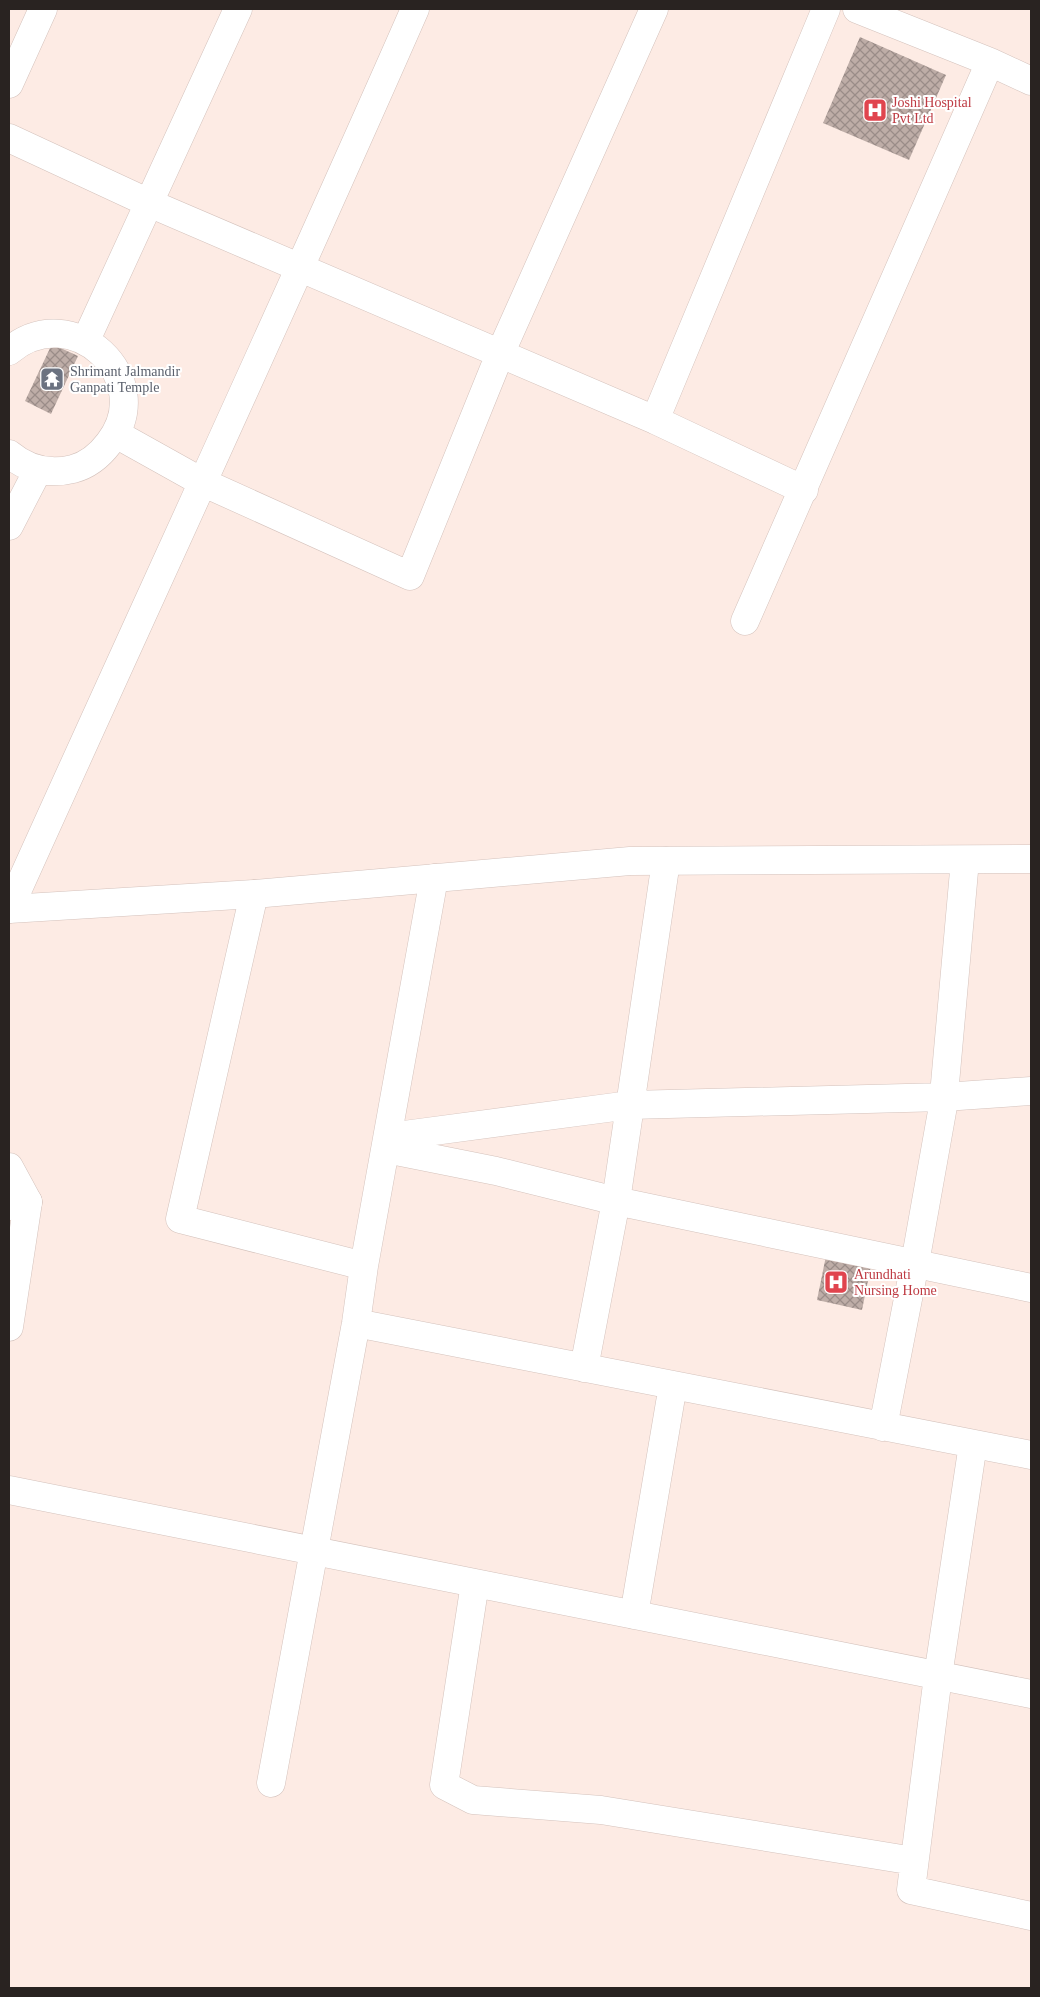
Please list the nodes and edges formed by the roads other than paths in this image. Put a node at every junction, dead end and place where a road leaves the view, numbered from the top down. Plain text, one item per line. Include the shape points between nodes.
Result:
1 (43, 9) edge
2 (238, 9) edge
3 (415, 9) edge
4 (654, 9) edge
5 (826, 9) edge
6 (857, 9) edge
7 (990, 62) junction
8 (1031, 81) edge
9 (9, 84) edge
10 (9, 138) edge
11 (149, 203) junction
12 (302, 267) junction
13 (86, 340) junction
14 (9, 351) edge
15 (500, 354) junction
16 (655, 420) junction
17 (116, 434) junction
18 (9, 454) edge
19 (38, 470) junction
20 (202, 482) junction
21 (804, 490) junction
22 (9, 526) edge
23 (745, 622) dead end
24 (1031, 859) edge
25 (965, 860) junction
26 (666, 861) junction
27 (434, 878) junction
28 (254, 894) junction
29 (9, 909) edge
30 (1031, 1091) edge
31 (944, 1097) junction
32 (630, 1106) junction
33 (388, 1143) junction
34 (9, 1167) edge
35 (616, 1201) junction
36 (19, 1204) edge
37 (915, 1263) junction
38 (364, 1266) junction
39 (1031, 1288) edge
40 (356, 1323) junction
41 (9, 1326) edge
42 (584, 1368) junction
43 (673, 1385) junction
44 (883, 1427) junction
45 (973, 1444) junction
46 (1031, 1455) edge
47 (9, 1490) edge
48 (314, 1551) junction
49 (474, 1583) junction
50 (634, 1615) junction
51 (938, 1676) junction
52 (1031, 1694) edge
53 (271, 1783) dead end
54 (914, 1861) junction
55 (1031, 1916) edge

1 - 9 street
2 - 11 street
3 - 12 street
4 - 15 street
5 - 16 street
6 - 7 street
7 - 8 street
7 - 21 street
10 - 11 street
11 - 12 street
11 - 13 street
12 - 15 street
12 - 20 street
13 - 14 street via 50,333 33,336
13 - 17 street via 104,353 116,370 123,392 123,414
15 - 16 street
15 - 20 street via 410,576
16 - 21 street
17 - 19 street via 102,453 83,466 61,472
17 - 20 street
18 - 19 street
19 - 22 street
20 - 29 street
21 - 23 street
24 - 25 street
25 - 26 street
25 - 31 street
26 - 27 street via 630,861
26 - 32 street
27 - 28 street
27 - 33 street
28 - 29 street
28 - 38 street via 180,1219
30 - 31 street
31 - 32 street
31 - 37 street
32 - 33 street
32 - 35 street
33 - 35 street
33 - 38 street
34 - 36 street
35 - 37 street
35 - 42 street
36 - 41 street
37 - 39 street
37 - 44 street
38 - 40 street
40 - 42 street
40 - 48 street
42 - 43 street
43 - 44 street
43 - 50 street
44 - 45 street
45 - 46 street
45 - 51 street
47 - 48 street
48 - 49 street
48 - 53 street
49 - 50 street
49 - 54 street via 444,1785 472,1800 601,1810
50 - 51 street
51 - 52 street
51 - 54 street
54 - 55 street via 911,1890

